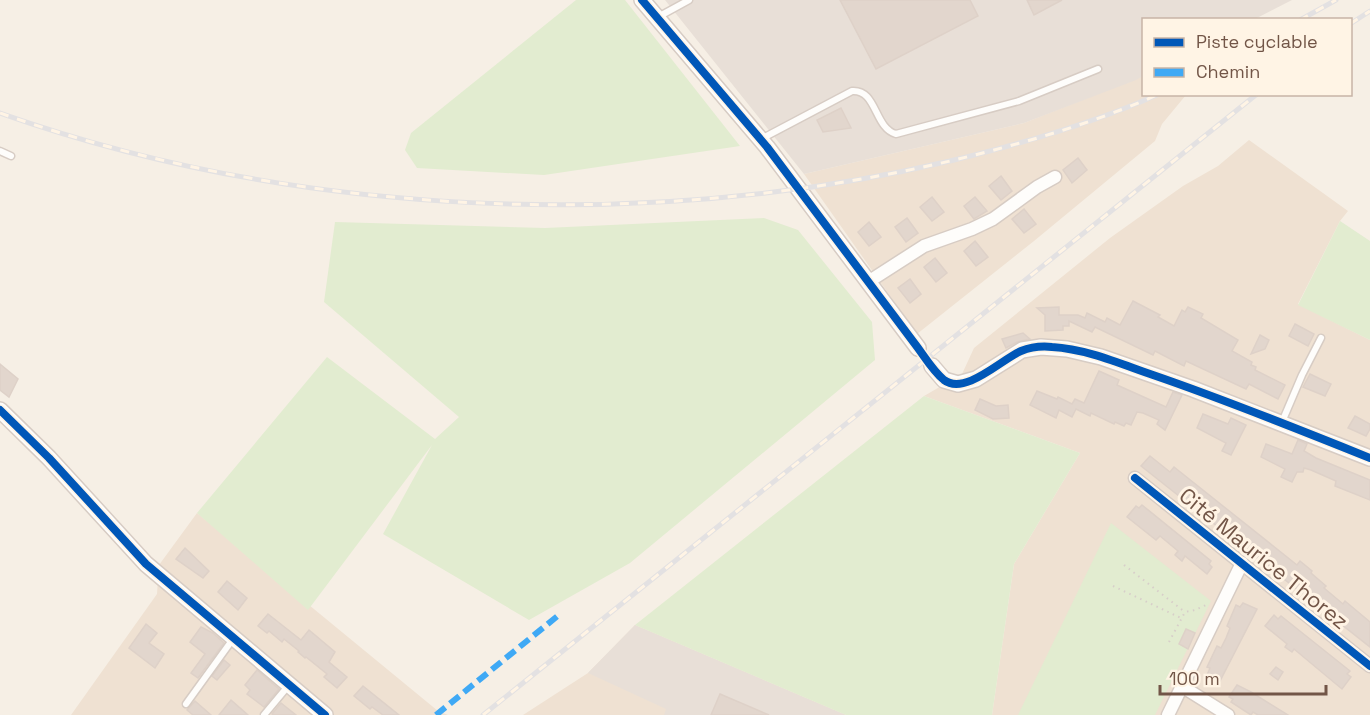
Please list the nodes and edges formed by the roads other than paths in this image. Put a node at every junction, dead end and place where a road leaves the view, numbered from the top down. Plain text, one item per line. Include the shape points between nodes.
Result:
1 (642, 0) edge
2 (688, 0) edge
3 (657, 17) junction
4 (1098, 69) dead end
5 (761, 139) junction
6 (0, 151) edge
7 (11, 156) dead end
8 (1055, 177) dead end
9 (868, 282) junction
10 (1321, 338) dead end
11 (918, 348) dead end
12 (932, 366) dead end
13 (0, 410) edge
14 (1281, 422) junction
15 (1370, 458) edge
16 (1135, 478) dead end
17 (1242, 563) junction
18 (233, 639) junction
19 (1370, 666) edge
20 (289, 685) junction
21 (1182, 687) junction
22 (186, 704) dead end
23 (264, 715) edge
24 (326, 715) edge
25 (1168, 715) edge
26 (1228, 715) edge

1 - 3 street
2 - 3 lane
3 - 5 street
4 - 5 lane via 1019,101 896,134 884,127 867,95 852,91
5 - 9 street
6 - 7 lane
8 - 9 street via 993,219 924,246
9 - 11 street
10 - 14 lane
12 - 14 street via 944,380 958,384 976,378 1022,350 1067,349 1112,361
13 - 18 street via 132,550
14 - 15 street
16 - 17 street, Cité Maurice Thorez
17 - 19 street, Cité Maurice Thorez
17 - 21 street, Cité Maurice Thorez
18 - 20 street
18 - 22 lane
20 - 23 lane
20 - 24 street
21 - 25 street, Cité Maurice Thorez
21 - 26 street

